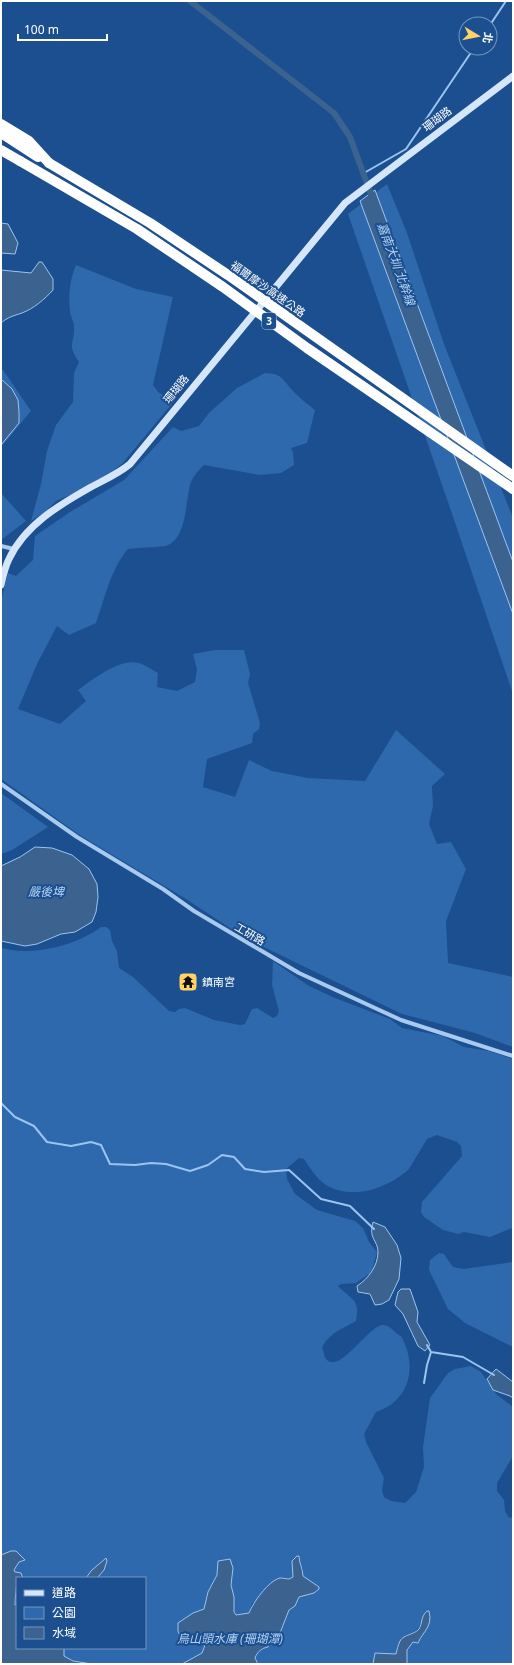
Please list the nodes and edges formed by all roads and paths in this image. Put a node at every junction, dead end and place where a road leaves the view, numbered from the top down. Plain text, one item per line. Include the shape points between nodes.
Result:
1 (513, 76) edge
2 (1, 124) edge
3 (1, 133) edge
4 (1, 150) edge
5 (1, 153) edge
6 (20, 161) junction
7 (49, 164) junction
8 (513, 476) edge
9 (513, 489) edge
10 (1, 546) edge
11 (14, 549) junction
12 (1, 585) edge
13 (1, 784) edge
14 (513, 1056) edge

1 - 11 street, 珊瑚路 via 345,203 130,464 48,514 24,534
2 - 7 highway via 29,141
3 - 7 highway, 福爾摩沙高速公路 / 3
4 - 6 highway, 3
5 - 6 highway
6 - 9 highway, 3, bridge via 137,229
7 - 8 highway, 福爾摩沙高速公路 / 3, bridge via 150,223 228,275
10 - 11 street
11 - 12 street, 珊瑚路
13 - 14 street, 工研路 via 77,837 218,926 299,973 401,1020

